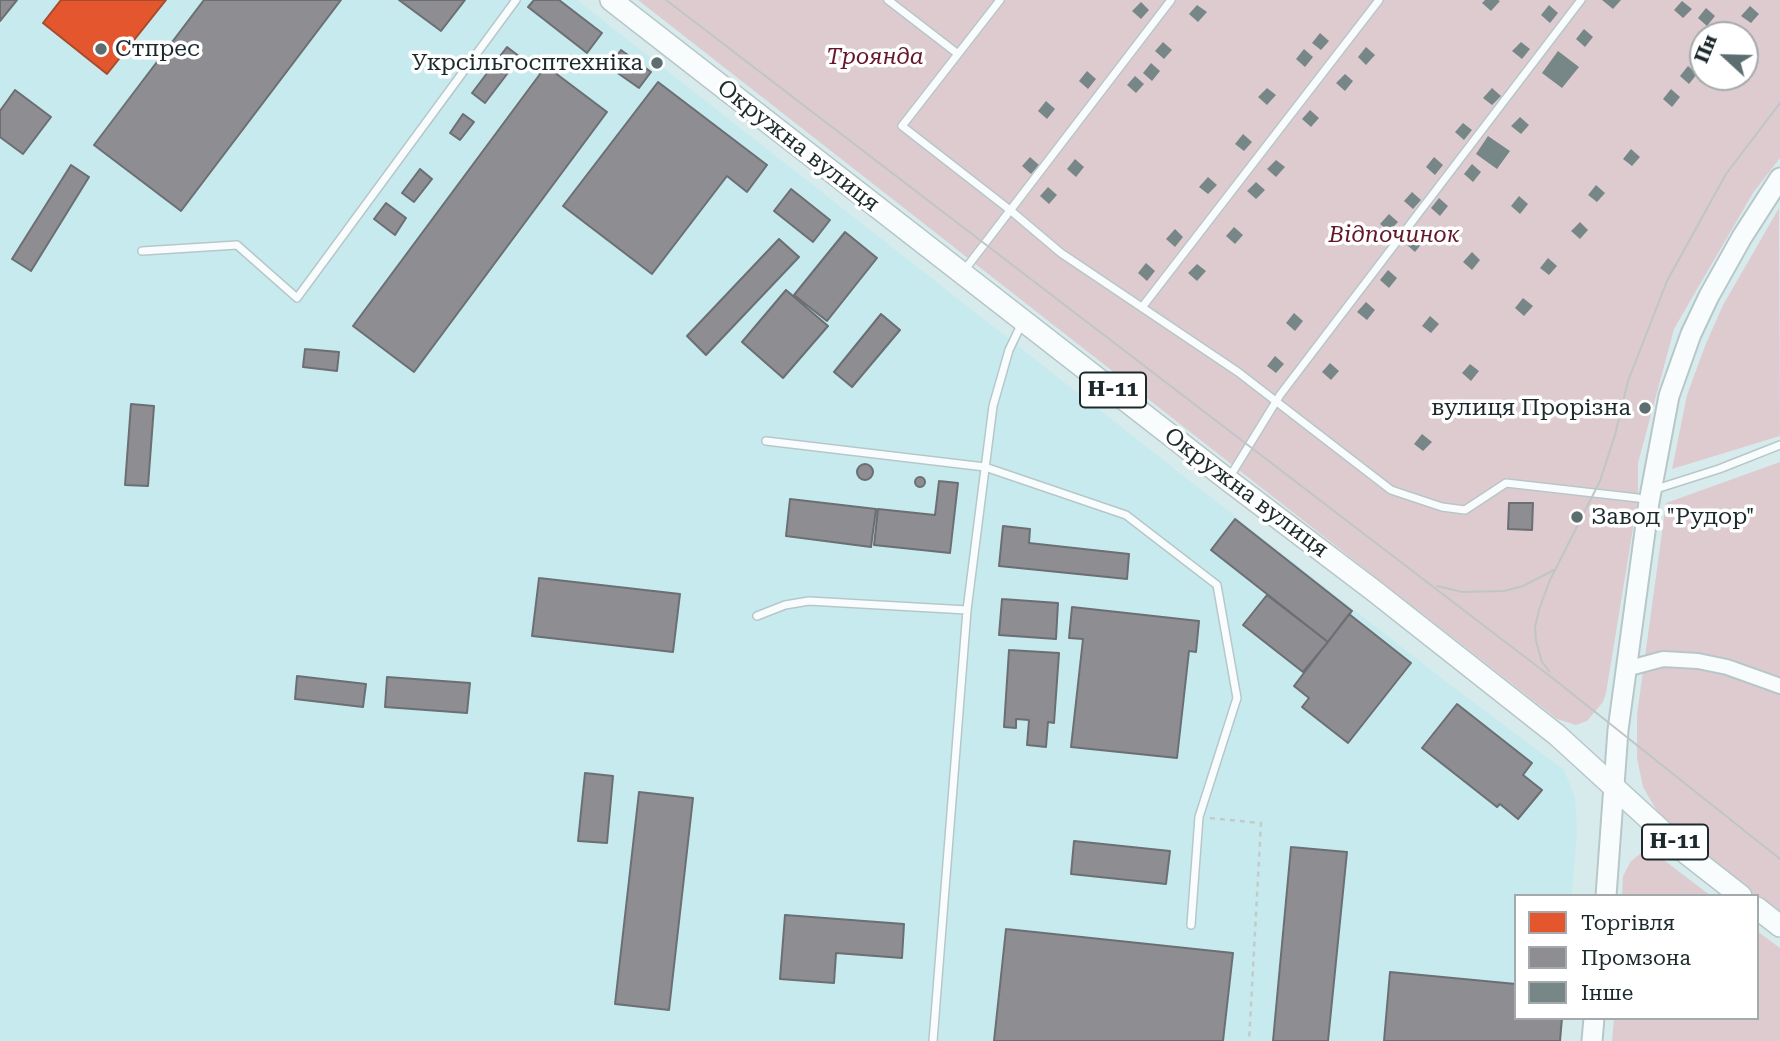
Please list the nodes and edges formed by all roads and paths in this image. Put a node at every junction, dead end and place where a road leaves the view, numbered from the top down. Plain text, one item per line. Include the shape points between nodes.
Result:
1 (516, 0) edge
2 (611, 0) edge
3 (888, 0) edge
4 (1000, 0) edge
5 (1171, 0) edge
6 (1379, 0) edge
7 (1581, 0) edge
8 (958, 54) junction
9 (1779, 183) edge
10 (1010, 210) junction
11 (142, 251) dead end
12 (962, 274) junction
13 (1143, 306) junction
14 (1023, 321) junction
15 (1275, 402) junction
16 (765, 441) dead end
17 (1780, 445) edge
18 (985, 467) junction
19 (1228, 480) junction
20 (1650, 496) junction
21 (967, 610) junction
22 (757, 616) dead end
23 (1626, 669) junction
24 (1780, 686) edge
25 (1612, 784) junction
26 (1199, 817) junction
27 (1606, 894) edge
28 (1738, 894) edge
29 (1759, 910) edge
30 (1191, 925) dead end
31 (1780, 926) edge
32 (1594, 1020) edge
33 (933, 1041) edge
34 (1249, 1041) edge
35 (1592, 1041) edge

1 - 11 lane via 297,298 237,245
2 - 12 main road, Окружна вулиця / Н-11
3 - 8 lane
4 - 8 lane
5 - 10 lane
6 - 13 lane
7 - 15 lane
8 - 10 lane via 902,126
9 - 20 main road via 1731,256 1691,334 1669,396
10 - 12 lane
10 - 13 lane via 1061,253
12 - 14 main road, Окружна вулиця / Н-11
13 - 15 lane
14 - 18 lane via 999,382
14 - 19 main road, Окружна вулиця / Н-11
15 - 19 lane
15 - 20 lane via 1391,489 1442,507 1465,510 1506,483
16 - 18 lane
17 - 20 lane
18 - 21 lane
18 - 26 lane via 1126,515 1217,586 1237,698
19 - 25 main road, Окружна вулиця / Н-11 via 1557,735
20 - 23 main road
21 - 22 lane via 809,601
21 - 33 lane
23 - 24 street via 1663,659 1698,661
23 - 25 main road
25 - 27 main road
25 - 28 main road, Н-11
26 - 30 lane
26 - 34 path via 1261,823
29 - 31 main road
32 - 35 main road

